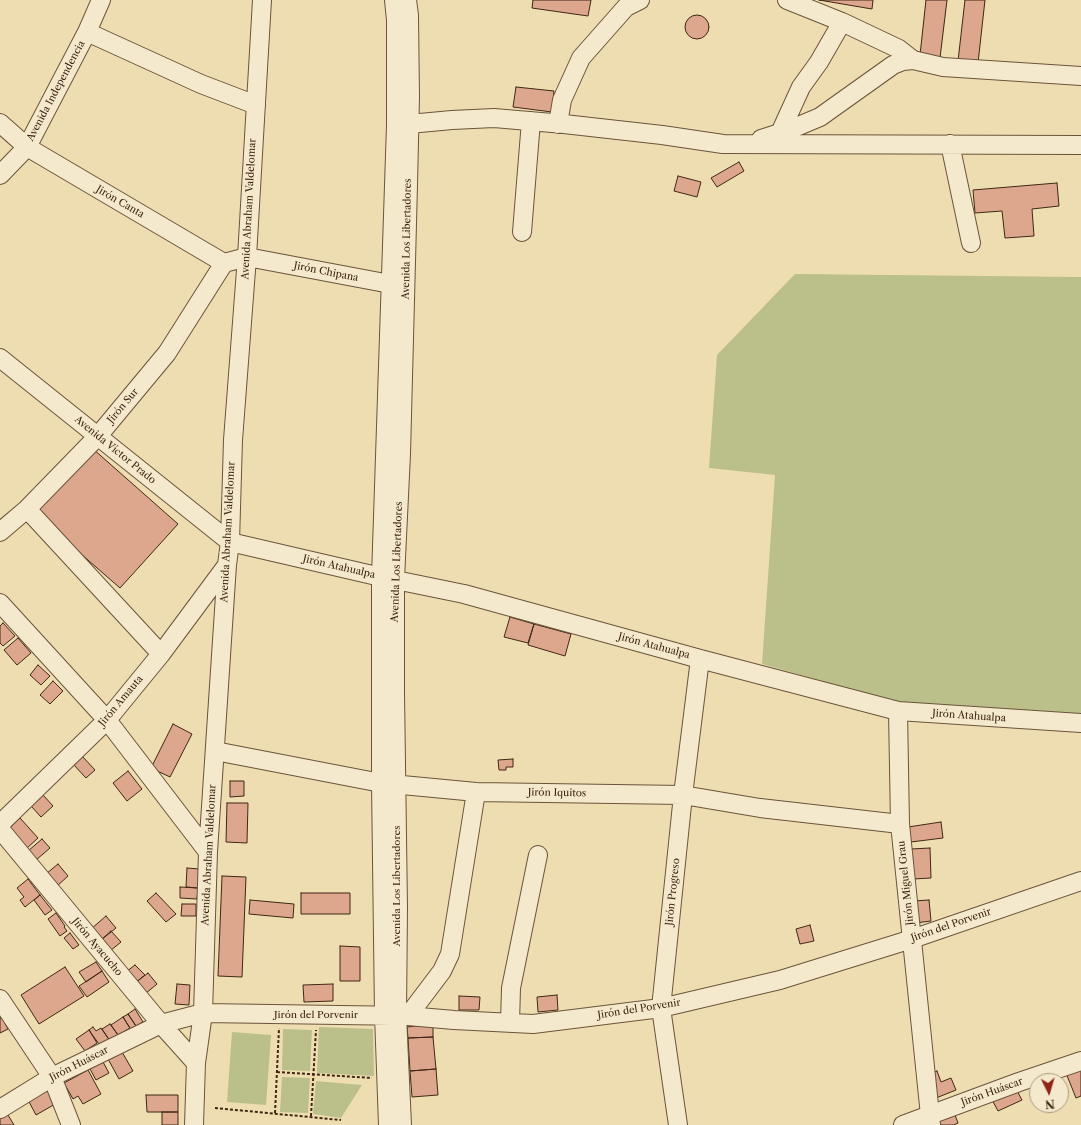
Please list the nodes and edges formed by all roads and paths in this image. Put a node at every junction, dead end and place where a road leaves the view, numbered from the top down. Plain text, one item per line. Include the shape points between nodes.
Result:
1 (101, 0) edge
2 (262, 0) edge
3 (394, 0) edge
4 (407, 0) edge
5 (640, 0) edge
6 (787, 0) edge
7 (842, 22) junction
8 (87, 32) junction
9 (913, 60) junction
10 (1081, 76) edge
11 (256, 105) junction
12 (530, 120) junction
13 (0, 123) edge
14 (558, 124) junction
15 (402, 125) junction
16 (780, 133) junction
17 (745, 144) junction
18 (950, 144) junction
19 (1081, 145) edge
20 (27, 147) junction
21 (0, 175) edge
22 (522, 232) dead end
23 (971, 243) dead end
24 (247, 257) junction
25 (224, 263) junction
26 (398, 286) junction
27 (0, 358) edge
28 (98, 436) junction
29 (27, 509) junction
30 (0, 532) edge
31 (230, 542) junction
32 (227, 565) junction
33 (388, 578) junction
34 (0, 603) edge
35 (161, 654) junction
36 (700, 659) junction
37 (898, 712) junction
38 (107, 720) junction
39 (1081, 723) edge
40 (215, 751) junction
41 (388, 784) junction
42 (476, 792) junction
43 (683, 795) junction
44 (0, 824) edge
45 (900, 824) junction
46 (0, 829) edge
47 (208, 852) junction
48 (538, 855) dead end
49 (1081, 881) edge
50 (912, 939) junction
51 (0, 999) edge
52 (661, 1008) junction
53 (203, 1013) junction
54 (316, 1014) junction
55 (279, 1015) junction
56 (396, 1015) junction
57 (510, 1023) junction
58 (161, 1024) junction
59 (1081, 1061) edge
60 (196, 1063) junction
61 (277, 1072) junction
62 (313, 1074) junction
63 (52, 1077) junction
64 (387, 1079) junction
65 (215, 1108) dead end
66 (0, 1109) edge
67 (275, 1113) junction
68 (311, 1116) junction
69 (341, 1120) dead end
70 (931, 1120) edge
71 (71, 1125) edge
72 (194, 1125) edge
73 (388, 1125) edge
74 (402, 1125) edge
75 (678, 1125) edge
76 (903, 1125) edge

1 - 8 street, Avenida Independencia
2 - 11 street, Avenida Abraham Valdelomar
3 - 15 street, Avenida Los Libertadores
4 - 15 street, Avenida Los Libertadores via 409,15
5 - 14 street via 626,7 581,58 562,100
6 - 7 street
7 - 9 street via 899,49
7 - 16 street via 801,87
8 - 11 street via 201,84
8 - 20 street, Avenida Independencia
9 - 10 street via 943,67
9 - 16 street via 894,65 820,117
11 - 24 street, Avenida Abraham Valdelomar
12 - 14 street
12 - 15 street via 494,118
12 - 22 street
13 - 20 street, Jirón Canta
14 - 17 street via 723,144
15 - 26 street, Avenida Los Libertadores
16 - 17 street
17 - 18 street
18 - 19 street
18 - 23 street
20 - 21 street, Avenida Independencia
20 - 25 street, Jirón Canta
24 - 25 street
24 - 26 street, Jirón Chipana
24 - 31 street, Avenida Abraham Valdelomar via 233,440
25 - 28 street, Jirón Sur via 168,353
26 - 33 street, Avenida Los Libertadores
27 - 28 street, Avenida Víctor Prado
28 - 29 street, Jirón Sur
28 - 31 street, Avenida Víctor Prado
29 - 30 street, Jirón Sur
29 - 35 street
31 - 32 street, Avenida Abraham Valdelomar
31 - 33 street, Jirón Atahualpa
32 - 35 street, Jirón Amauta
32 - 40 street, Avenida Abraham Valdelomar
33 - 36 street, Jirón Atahualpa via 464,594
33 - 41 street, Avenida Los Libertadores
34 - 38 street
35 - 38 street, Jirón Amauta
36 - 37 street, Jirón Atahualpa
36 - 43 street, Jirón Progreso
37 - 39 street, Jirón Atahualpa
37 - 45 street, Jirón Miguel Grau
38 - 44 street, Jirón Amauta
38 - 47 street
40 - 41 street, Jirón Iquitos
40 - 47 street, Avenida Abraham Valdelomar
41 - 42 street, Jirón Iquitos
41 - 56 street, Avenida Los Libertadores via 398,908
42 - 43 street, Jirón Iquitos
42 - 56 street via 450,954 442,972
43 - 45 street, Jirón Iquitos via 760,808
43 - 52 street, Jirón Progreso
45 - 50 street, Jirón Miguel Grau
46 - 58 street, Jirón Ayacucho
47 - 53 street, Avenida Abraham Valdelomar
48 - 57 street via 511,988
49 - 50 street, Jirón del Porvenir
50 - 52 street, Jirón del Porvenir via 780,980
50 - 70 street, Jirón Miguel Grau
51 - 63 street
52 - 57 street, Jirón del Porvenir via 532,1024
52 - 75 street, Jirón Progreso
53 - 55 street, Jirón del Porvenir
53 - 58 street, Jirón del Porvenir
53 - 60 street, Avenida Abraham Valdelomar
54 - 55 street, Jirón del Porvenir
54 - 56 street, Jirón del Porvenir
54 - 62 path
55 - 61 path
56 - 57 street, Jirón del Porvenir
56 - 64 street, Avenida Los Libertadores
56 - 74 street, Avenida Los Libertadores
58 - 60 street, Jirón Ayacucho
58 - 63 street, Jirón Huáscar
59 - 70 street, Jirón Huáscar
60 - 72 street, Avenida Abraham Valdelomar
61 - 62 path
61 - 67 path
62 - 64 path
62 - 68 path
63 - 66 street, Jirón Huáscar
63 - 71 street
64 - 73 street, Avenida Los Libertadores
65 - 67 path
67 - 68 path
68 - 69 path
70 - 76 street, Jirón Huáscar

